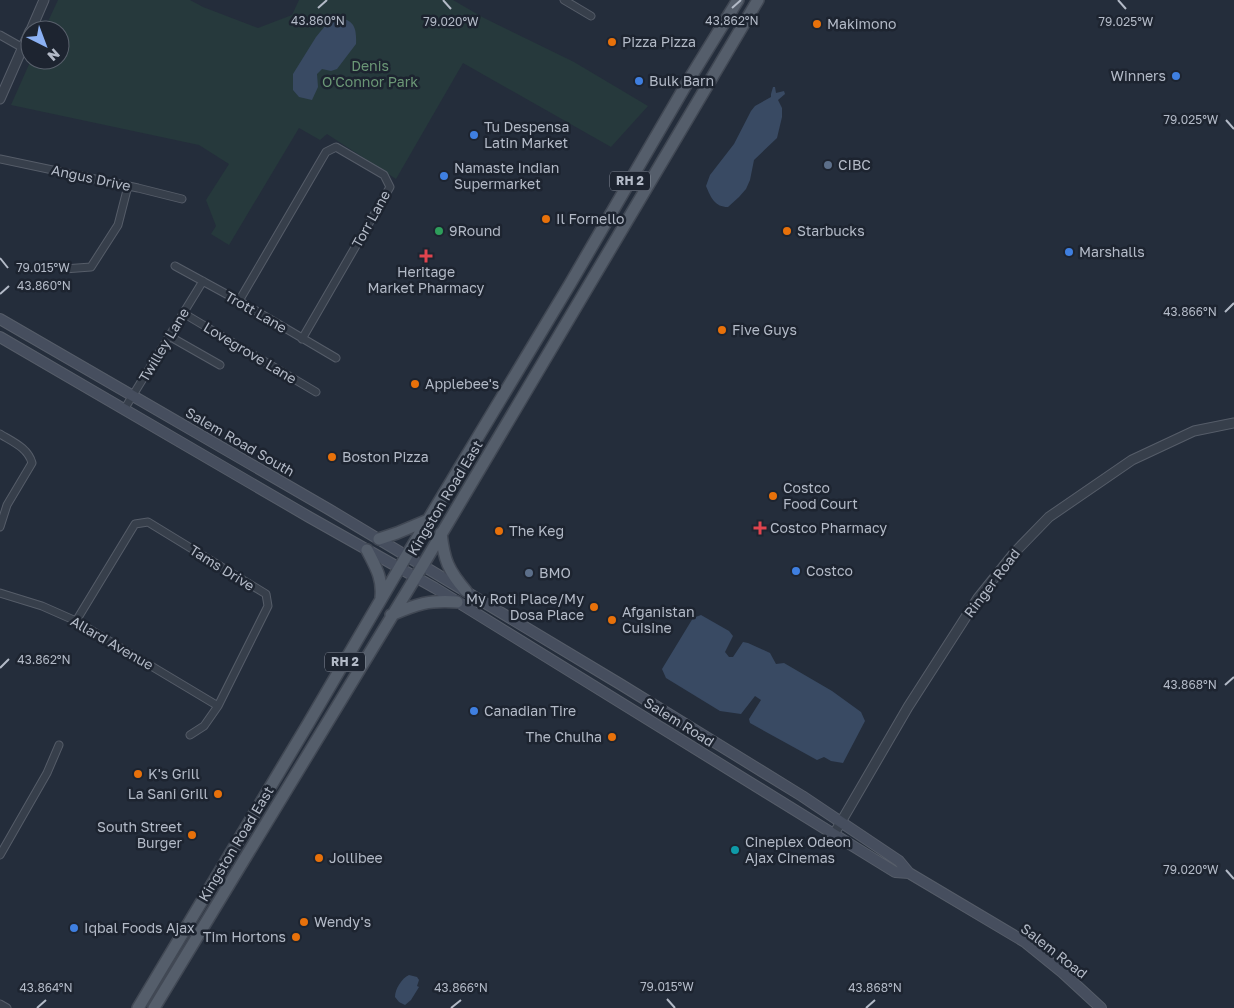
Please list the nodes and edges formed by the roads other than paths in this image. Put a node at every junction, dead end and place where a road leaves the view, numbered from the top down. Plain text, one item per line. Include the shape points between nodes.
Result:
1 (44, 0) edge
2 (564, 0) edge
3 (738, 0) edge
4 (758, 0) edge
5 (592, 16) dead end
6 (35, 20) edge
7 (0, 35) edge
8 (20, 46) edge
9 (20, 55) edge
10 (0, 100) edge
11 (0, 159) edge
12 (128, 186) junction
13 (182, 199) dead end
14 (175, 266) dead end
15 (64, 269) dead end
16 (203, 281) junction
17 (239, 301) junction
18 (183, 313) junction
19 (0, 319) edge
20 (169, 336) junction
21 (0, 337) edge
22 (302, 339) junction
23 (336, 358) dead end
24 (220, 365) dead end
25 (316, 392) dead end
26 (133, 395) junction
27 (125, 408) junction
28 (1234, 423) edge
29 (0, 434) edge
30 (428, 520) junction
31 (0, 527) edge
32 (441, 534) junction
33 (379, 539) junction
34 (367, 550) junction
35 (407, 556) junction
36 (422, 565) junction
37 (400, 568) junction
38 (415, 577) junction
39 (466, 591) junction
40 (0, 593) edge
41 (381, 599) junction
42 (457, 602) junction
43 (391, 616) junction
44 (76, 621) junction
45 (218, 706) junction
46 (190, 735) dead end
47 (59, 745) dead end
48 (842, 822) junction
49 (834, 834) junction
50 (0, 854) edge
51 (909, 873) junction
52 (0, 1004) edge
53 (7, 1008) edge
54 (138, 1008) edge
55 (154, 1008) edge
56 (1101, 1008) edge

1 - 6 street
2 - 5 street
3 - 30 main road, Kingston Road East / RH 2
4 - 32 main road, Kingston Road East / RH 2
7 - 8 street
9 - 10 street
11 - 12 street, Angus Drive
12 - 13 street, Angus Drive
12 - 15 street via 118,225 91,267
14 - 16 street, Trott Lane
16 - 17 street, Trott Lane
16 - 18 street, Twilley Lane
17 - 22 street, Trott Lane
17 - 22 street, Torr Lane via 326,152 336,147 384,175 390,187
18 - 20 street, Twilley Lane
18 - 25 street, Lovegrove Lane
19 - 26 main road, Salem Road South
20 - 24 street
20 - 26 street, Twilley Lane
21 - 27 main road
22 - 23 street, Trott Lane
26 - 27 street, Twilley Lane
26 - 33 main road, Salem Road South
27 - 34 main road
28 - 48 street, Ringer Road via 1194,431 1132,460 1049,517 978,598 908,707
29 - 31 street via 30,455 32,464 6,505
30 - 33 main road
30 - 35 main road, Kingston Road East / RH 2
32 - 36 main road, Kingston Road East / RH 2
32 - 39 main road via 443,553 451,573
33 - 35 main road, Salem Road South
34 - 37 main road
34 - 41 main road via 379,572
35 - 36 main road, Salem Road South
35 - 37 main road, Kingston Road East / RH 2
36 - 38 main road, Kingston Road East / RH 2
36 - 39 main road, Salem Road South
37 - 38 main road
37 - 41 main road, Kingston Road East / RH 2
38 - 42 main road, Salem Road
38 - 43 main road, Kingston Road East / RH 2
39 - 48 main road, Salem Road
40 - 44 street, Allard Avenue
41 - 54 main road, Kingston Road East / RH 2
42 - 43 main road via 436,600
42 - 49 main road, Salem Road
43 - 55 main road, Kingston Road East / RH 2
44 - 45 street, Allard Avenue
44 - 45 street, Tams Drive via 135,524 148,522 266,594 268,606
45 - 46 street, Tams Drive via 204,726
47 - 50 street via 47,773
48 - 49 street, Ringer Road
48 - 51 main road, Salem Road via 899,861
49 - 51 main road, Salem Road via 895,872
51 - 56 main road, Salem Road via 1025,942
52 - 53 street

